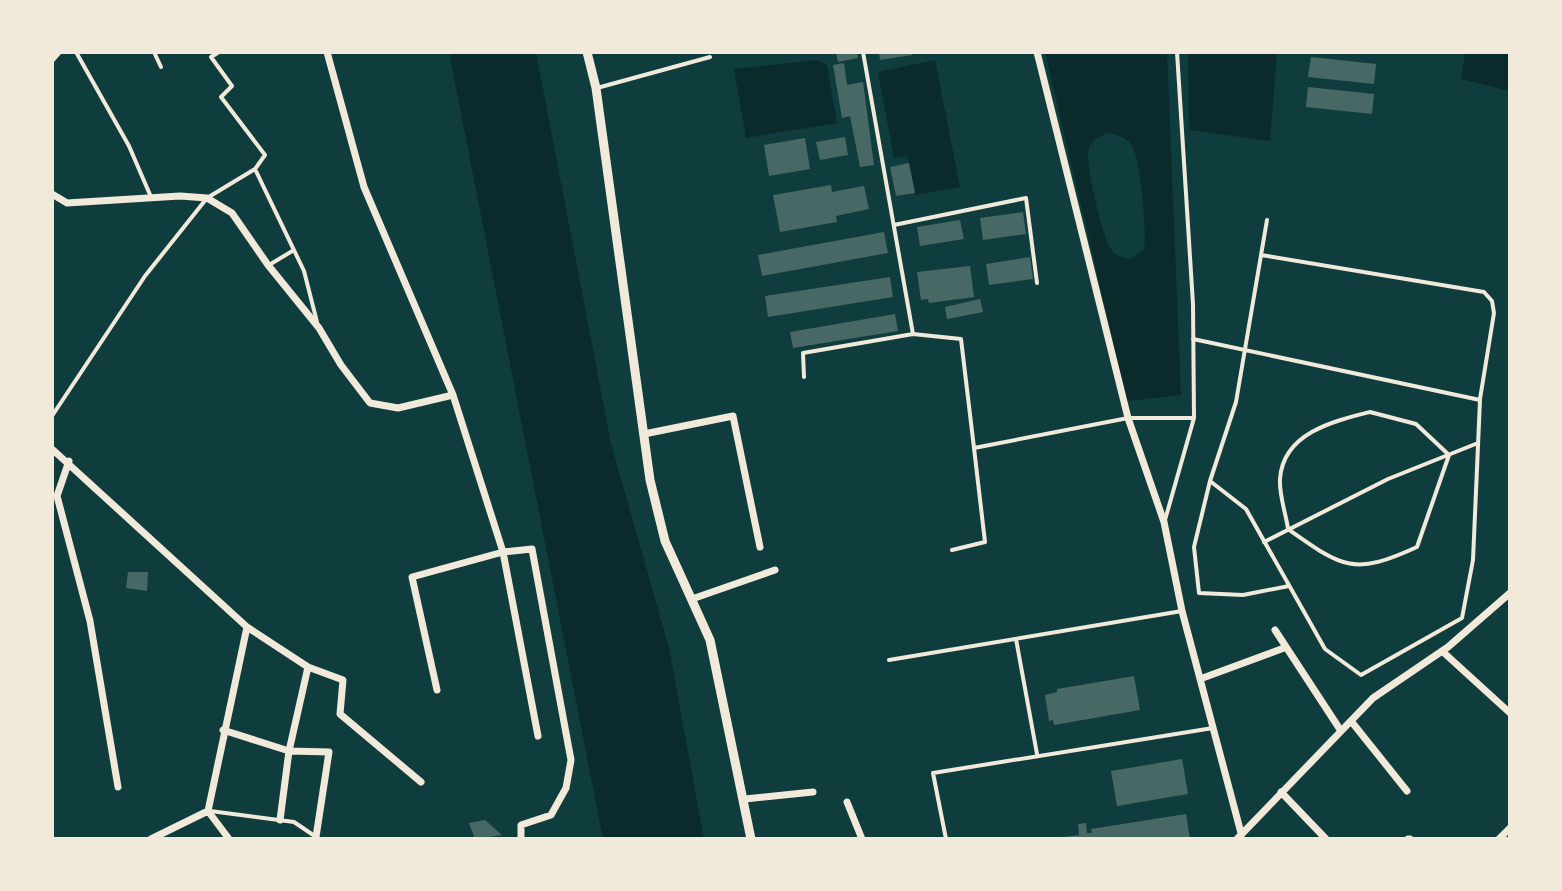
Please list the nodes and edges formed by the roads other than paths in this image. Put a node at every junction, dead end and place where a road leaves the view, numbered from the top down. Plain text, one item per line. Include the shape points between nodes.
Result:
1 (58, 52) edge
2 (76, 52) edge
3 (154, 52) edge
4 (219, 52) edge
5 (328, 52) edge
6 (587, 52) edge
7 (863, 52) edge
8 (1037, 52) edge
9 (1177, 52) edge
10 (710, 57) dead end
11 (52, 59) edge
12 (161, 67) dead end
13 (596, 88) junction
14 (255, 169) junction
15 (52, 194) edge
16 (151, 197) junction
17 (207, 198) junction
18 (1267, 220) dead end
19 (894, 225) junction
20 (294, 250) junction
21 (1261, 255) junction
22 (268, 265) junction
23 (1037, 283) dead end
24 (319, 328) junction
25 (913, 334) junction
26 (1193, 339) junction
27 (1245, 351) junction
28 (804, 377) dead end
29 (453, 395) junction
30 (1480, 400) junction
31 (52, 416) edge
32 (1128, 418) junction
33 (1194, 418) junction
34 (644, 434) junction
35 (1478, 443) junction
36 (974, 448) junction
37 (52, 449) edge
38 (1449, 455) junction
39 (69, 461) junction
40 (1210, 481) junction
41 (1164, 522) junction
42 (1288, 529) junction
43 (1264, 542) junction
44 (760, 547) dead end
45 (952, 550) dead end
46 (503, 552) junction
47 (775, 570) dead end
48 (1289, 586) junction
49 (1510, 593) edge
50 (692, 599) junction
51 (1182, 611) junction
52 (247, 627) junction
53 (1275, 630) dead end
54 (1016, 639) junction
55 (1284, 648) junction
56 (1442, 651) junction
57 (889, 660) dead end
58 (308, 667) junction
59 (1200, 679) junction
60 (437, 690) dead end
61 (1510, 713) edge
62 (1351, 721) junction
63 (1213, 728) junction
64 (223, 730) junction
65 (1341, 731) junction
66 (538, 736) dead end
67 (289, 751) junction
68 (1037, 754) junction
69 (421, 782) dead end
70 (118, 787) dead end
71 (1407, 791) dead end
72 (813, 792) dead end
73 (1281, 792) junction
74 (745, 799) junction
75 (847, 802) dead end
76 (208, 811) junction
77 (280, 820) junction
78 (1510, 828) edge
79 (1239, 836) edge
80 (318, 838) edge
81 (151, 839) edge
82 (229, 839) edge
83 (521, 839) edge
84 (751, 839) edge
85 (862, 839) edge
86 (946, 839) edge
87 (1326, 839) edge
88 (1499, 839) edge

1 - 11 street
2 - 16 lane
3 - 12 lane
4 - 14 lane via 211,57 232,86 221,97 265,155
5 - 29 street via 364,187
6 - 13 street
7 - 19 lane
8 - 32 street
9 - 26 lane
10 - 13 lane
13 - 34 street
14 - 17 lane
14 - 20 lane
15 - 16 street via 67,203
16 - 17 street
17 - 22 street via 232,213
17 - 31 lane via 145,276
18 - 21 lane
19 - 23 lane via 1026,198
19 - 25 lane
20 - 22 lane
20 - 24 lane
21 - 27 lane
21 - 30 lane via 1484,292 1494,313
22 - 24 street
24 - 29 street via 370,403 398,408
25 - 28 lane via 803,353
25 - 36 lane via 961,339
26 - 27 lane
26 - 33 lane
27 - 30 lane
27 - 40 lane via 1236,402
29 - 46 street
30 - 35 lane
32 - 33 lane
32 - 36 lane
32 - 41 street
33 - 41 lane
34 - 44 street via 733,416
34 - 50 street via 665,541
35 - 38 lane
35 - 48 lane via 1473,560 1462,618 1361,675 1325,649
36 - 45 lane via 985,542
37 - 39 street
38 - 42 lane
38 - 42 lane via 1417,547 1377,565 1333,561
38 - 42 lane via 1416,424 1370,412 1323,424 1293,448 1280,478
39 - 52 street
39 - 70 street via 57,496 90,621
40 - 43 lane via 1246,509
40 - 48 lane via 1194,547 1199,593 1243,595
41 - 51 street
42 - 43 lane
43 - 48 lane
46 - 60 street via 412,577
46 - 66 street
46 - 83 street via 532,549 571,760 566,788 551,815 521,825
47 - 50 street
49 - 56 street
50 - 74 street via 710,640
51 - 54 lane
51 - 59 street
52 - 58 street
52 - 64 street
53 - 55 street
54 - 57 lane
54 - 68 lane
55 - 59 street
55 - 65 street
56 - 61 street
56 - 62 street via 1373,698
58 - 67 street
58 - 69 street via 343,680 340,714
59 - 63 street
62 - 65 street
62 - 71 street
63 - 68 lane
63 - 79 street
64 - 67 street
64 - 76 street
65 - 73 street
67 - 77 street
67 - 80 street via 329,752
68 - 86 lane via 933,773
72 - 74 street
73 - 79 street
73 - 87 street
74 - 84 street
75 - 85 street
76 - 77 lane
76 - 81 street
76 - 82 street
77 - 80 lane via 294,822
78 - 88 street

